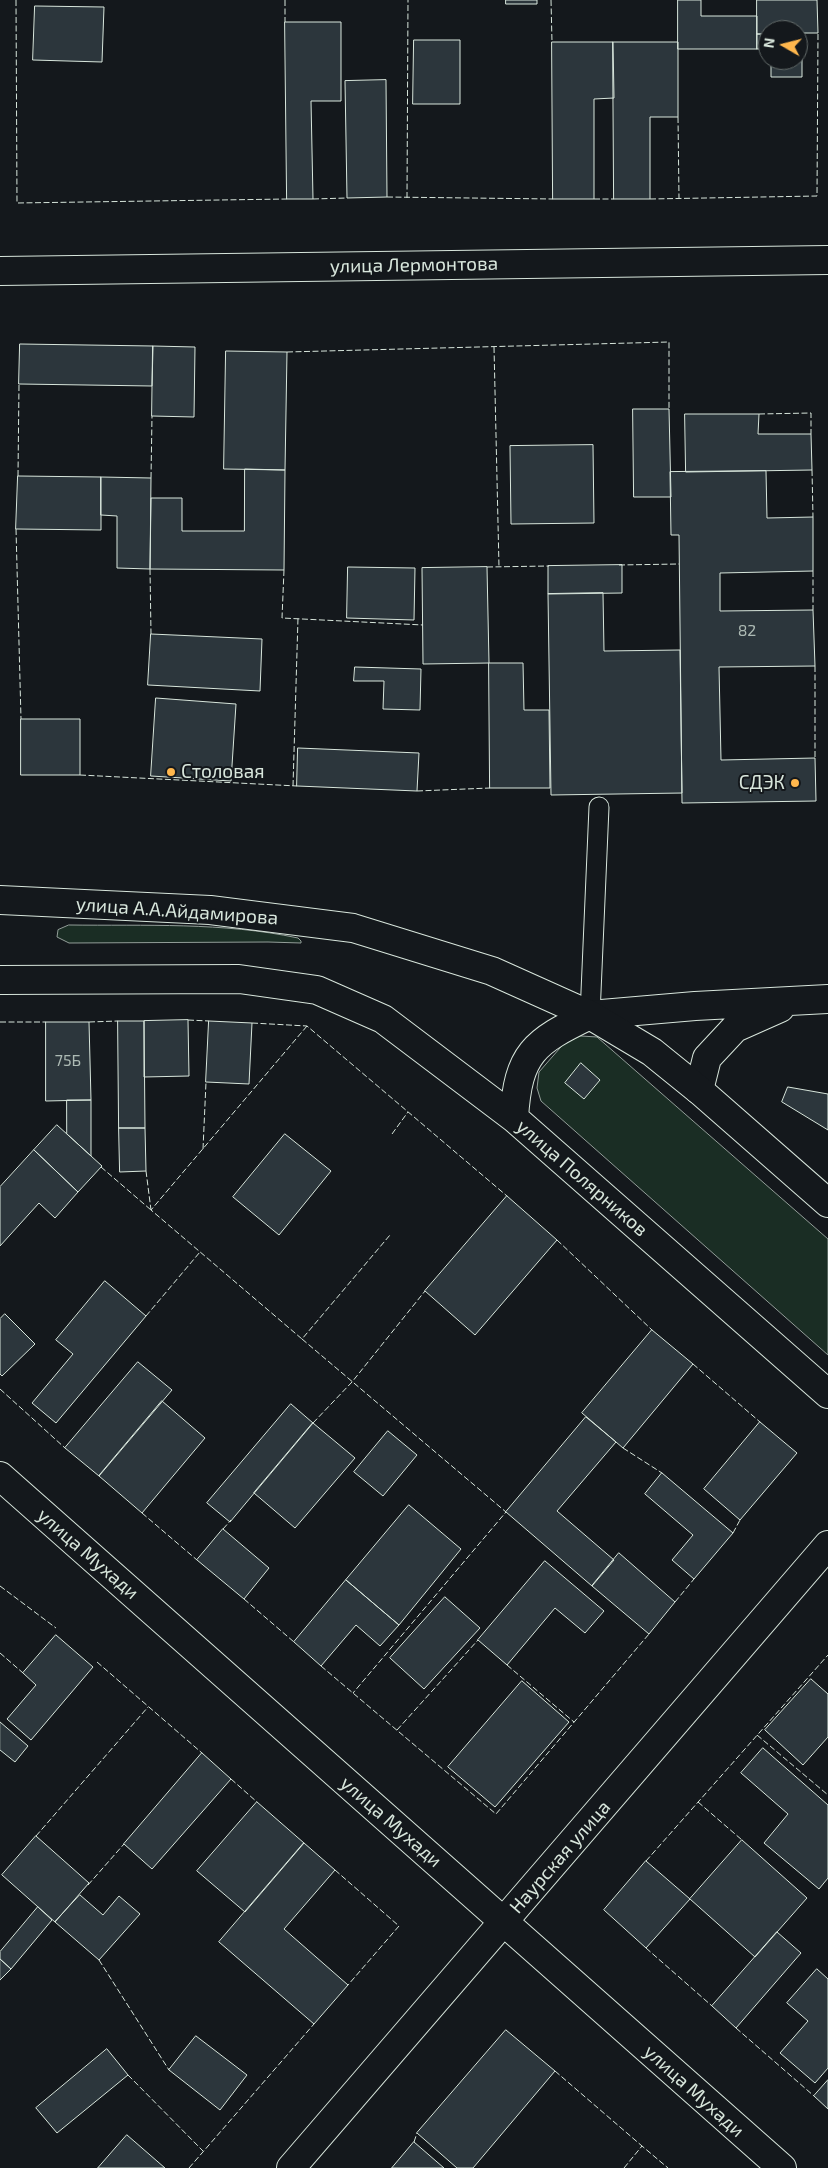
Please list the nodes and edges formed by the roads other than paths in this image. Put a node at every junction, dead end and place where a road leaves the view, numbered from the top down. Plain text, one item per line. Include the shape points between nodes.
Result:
1 (828, 260) edge
2 (0, 271) edge
3 (599, 807) dead end
4 (0, 900) edge
5 (0, 980) edge
6 (828, 999) edge
7 (796, 1001) junction
8 (590, 1015) junction
9 (700, 1090) junction
10 (514, 1118) junction
11 (828, 1204) edge
12 (828, 1394) edge
13 (0, 1476) edge
14 (828, 1546) edge
15 (504, 1922) junction
16 (291, 2168) edge
17 (782, 2168) edge

1 - 2 street, улица Лермонтова
3 - 8 lane
4 - 8 street, улица А.А.Айдамирова via 210,910 353,928 492,971
5 - 10 street, улица Полярников via 239,979 317,990 383,1019
6 - 7 street
7 - 8 street
7 - 9 street via 735,1028 708,1058
8 - 9 street via 652,1052
8 - 10 street via 545,1039 526,1060 516,1092
9 - 11 street
10 - 12 street, улица Полярников
13 - 15 street, улица Мухади
14 - 15 street, Наурская улица
15 - 16 street, Наурская улица
15 - 17 street, улица Мухади

